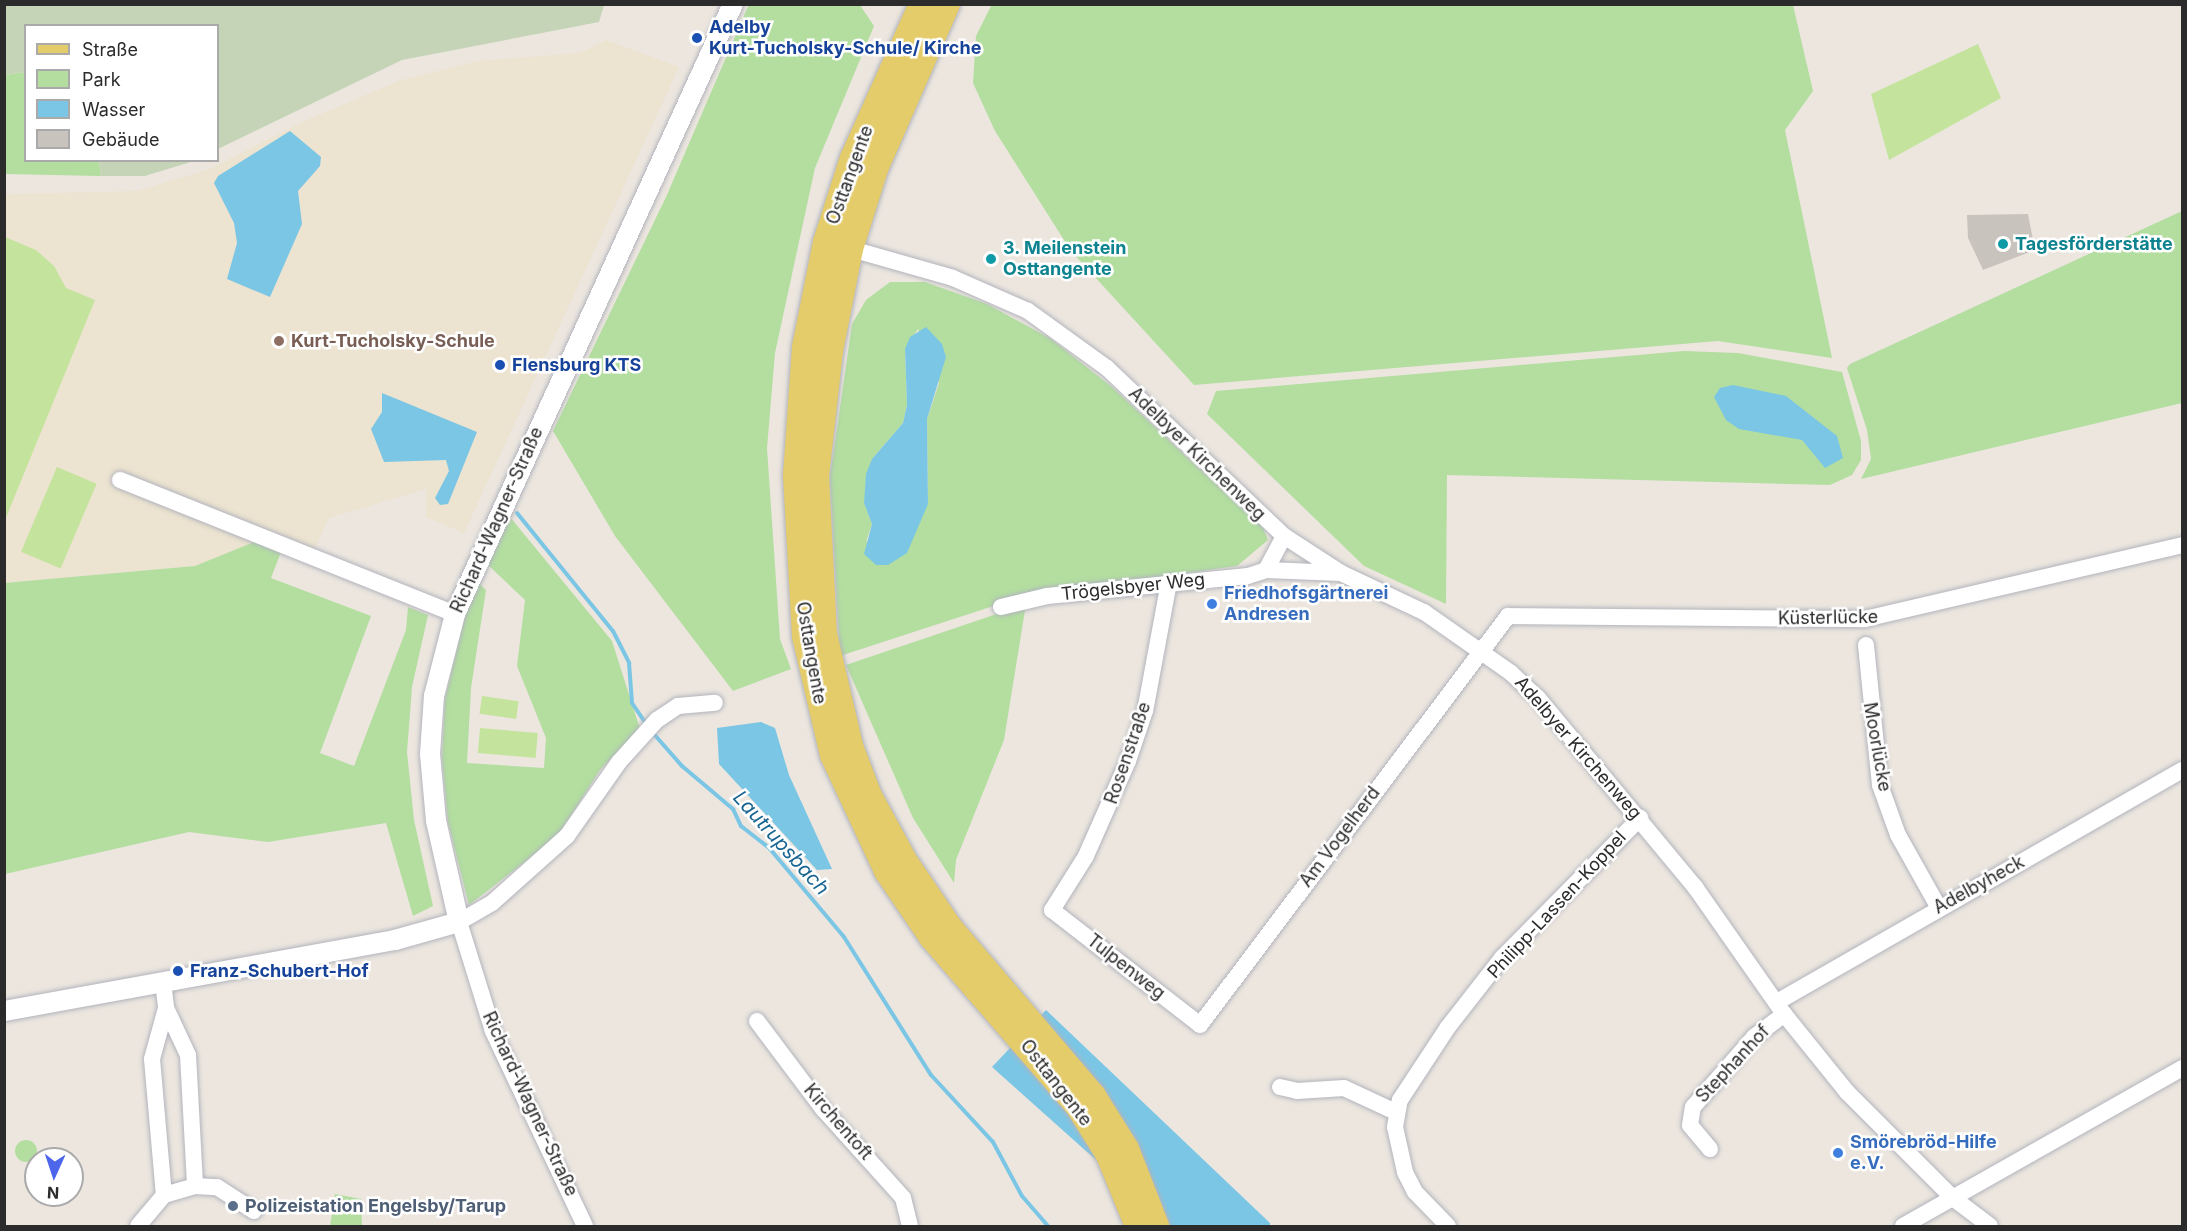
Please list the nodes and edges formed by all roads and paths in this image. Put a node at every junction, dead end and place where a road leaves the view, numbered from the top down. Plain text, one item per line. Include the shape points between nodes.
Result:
1 (733, 4) edge
2 (922, 4) edge
3 (947, 4) edge
4 (826, 242) junction
5 (850, 249) junction
6 (120, 480) dead end
7 (1284, 536) junction
8 (2182, 544) edge
9 (1266, 570) junction
10 (1341, 573) junction
11 (1169, 582) junction
12 (1001, 607) dead end
13 (455, 614) junction
14 (1866, 645) dead end
15 (1481, 649) junction
16 (715, 703) dead end
17 (2182, 770) edge
18 (1640, 818) junction
19 (1939, 908) junction
20 (1052, 910) joint
21 (459, 922) junction
22 (163, 982) junction
23 (998, 997) junction
24 (166, 1008) junction
25 (1780, 1008) junction
26 (4, 1011) edge
27 (757, 1021) dead end
28 (1200, 1024) joint
29 (2182, 1068) edge
30 (1280, 1087) dead end
31 (1396, 1112) junction
32 (1710, 1149) dead end
33 (195, 1186) junction
34 (164, 1195) junction
35 (1953, 1198) junction
36 (254, 1211) dead end
37 (138, 1227) edge
38 (585, 1227) edge
39 (910, 1227) edge
40 (1138, 1227) edge
41 (1156, 1227) edge
42 (1448, 1227) edge
43 (1903, 1227) edge
44 (1990, 1227) edge

1 - 13 street, Richard-Wagner-Straße
2 - 4 main road, Osttangente via 853,158
3 - 5 main road, Osttangente via 875,169
4 - 5 street, Adelbyer Kirchenweg
4 - 23 main road, Osttangente via 805,347 796,475 799,571 817,699 853,806 887,871 932,937
5 - 7 street, Adelbyer Kirchenweg via 953,278 1036,317 1107,368
5 - 23 main road, Osttangente via 830,351 816,477 817,570 836,696 869,796 904,862
6 - 13 street
7 - 9 street
7 - 10 street, Adelbyer Kirchenweg
8 - 15 street, Küsterlücke via 1865,620 1525,613 1500,622
9 - 10 street, Trögelsbyer Weg
9 - 11 street, Trögelsbyer Weg via 1248,576
10 - 15 street, Adelbyer Kirchenweg via 1424,612
11 - 12 street, Trögelsbyer Weg via 1047,596
11 - 20 street, Rosenstraße via 1145,711 1128,761 1086,856
13 - 21 street, Richard-Wagner-Straße via 434,696 430,754 436,821
14 - 19 street, Moorlücke via 1880,785 1898,835
15 - 18 street, Adelbyer Kirchenweg via 1538,698
15 - 28 street, Am Vogelherd
16 - 21 street via 678,706 657,720 567,836 492,903
17 - 19 street, Adelbyheck
18 - 25 street, Adelbyer Kirchenweg
18 - 31 street, Philipp-Lassen-Koppel via 1502,958 1423,1064
19 - 25 street, Adelbyheck
20 - 28 street, Tulpenweg
21 - 22 street via 395,940
21 - 38 street, Richard-Wagner-Straße via 493,1031
22 - 24 street
22 - 26 street
23 - 40 main road, Osttangente via 1079,1107 1109,1155
23 - 41 main road, Osttangente via 1093,1096 1126,1149
24 - 33 street via 188,1055
24 - 34 street via 152,1059
25 - 32 street, Stephanhof via 1693,1107 1690,1125
25 - 35 street, Adelbyer Kirchenweg via 1847,1092
27 - 39 street, Kirchentoft via 823,1108 903,1198
29 - 35 street
30 - 31 street via 1297,1091 1344,1088
31 - 42 street via 1405,1172 1415,1192
33 - 34 street
33 - 36 street via 217,1187
34 - 37 street
35 - 43 street
35 - 44 street, Adelbyer Kirchenweg

